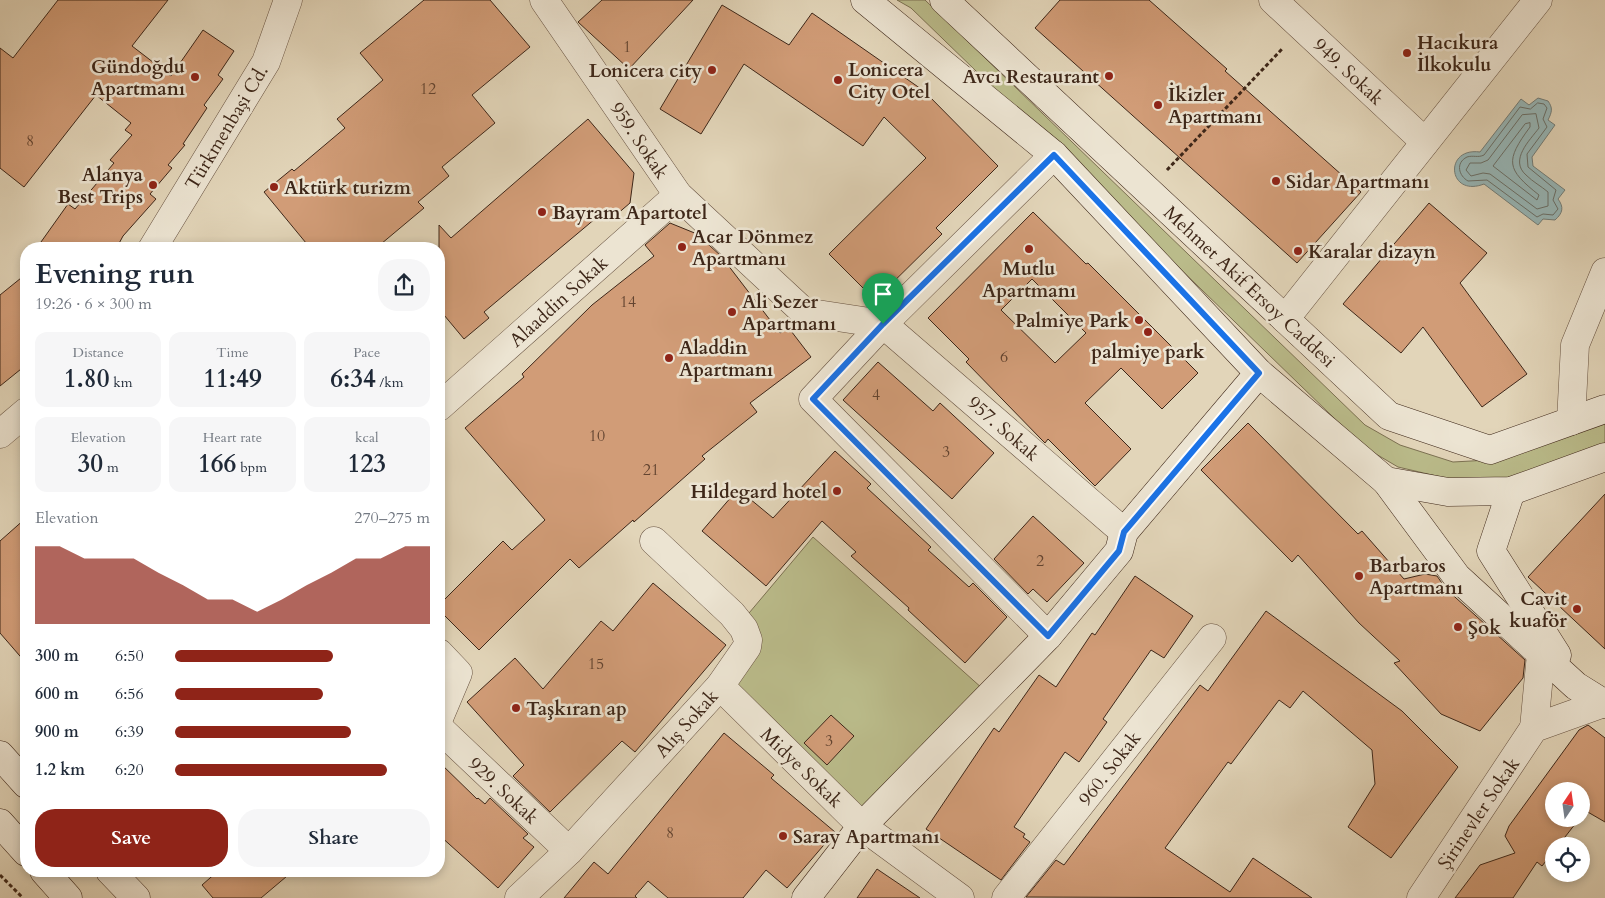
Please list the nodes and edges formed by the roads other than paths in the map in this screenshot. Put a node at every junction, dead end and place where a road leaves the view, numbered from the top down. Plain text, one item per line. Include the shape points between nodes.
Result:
1 (288, 0) edge
2 (544, 0) edge
3 (865, 0) edge
4 (944, 0) edge
5 (1273, 0) edge
6 (1538, 0) edge
7 (1426, 142) junction
8 (1054, 155) junction
9 (678, 195) junction
10 (156, 242) edge
11 (1605, 272) edge
12 (1285, 319) junction
13 (883, 324) junction
14 (1259, 373) junction
15 (445, 402) edge
16 (1605, 410) edge
17 (20, 417) edge
18 (1571, 421) junction
19 (0, 434) edge
20 (1605, 457) edge
21 (1386, 481) junction
22 (1511, 491) junction
23 (1124, 532) junction
24 (654, 541) dead end
25 (1048, 636) junction
26 (1212, 638) dead end
27 (1541, 654) junction
28 (445, 659) edge
29 (720, 686) junction
30 (1576, 686) junction
31 (445, 703) edge
32 (1604, 704) edge
33 (1534, 728) junction
34 (445, 734) edge
35 (0, 755) edge
36 (20, 776) edge
37 (0, 823) edge
38 (862, 826) junction
39 (20, 845) edge
40 (569, 851) junction
41 (49, 877) edge
42 (116, 877) edge
43 (68, 898) edge
44 (136, 898) edge
45 (519, 898) edge
46 (806, 898) edge
47 (960, 898) edge
48 (1006, 898) edge
49 (1421, 898) edge

1 - 10 street, Türkmenbaşi Cd. via 266,62
2 - 9 street, 959. Sokak
3 - 8 street
4 - 12 street, Mehmet Akif Ersoy Caddesi
5 - 7 street, 949. Sokak
6 - 7 street
7 - 12 street
8 - 13 street
8 - 14 street
9 - 13 street, 959. Sokak via 804,312
9 - 15 street, Alaaddin Sokak
11 - 18 street via 1575,345
12 - 18 street, Mehmet Akif Ersoy Caddesi via 1389,416 1490,450
13 - 23 street, 957. Sokak
13 - 25 street via 813,399
14 - 21 street
14 - 23 street
16 - 18 street, Mehmet Akif Ersoy Caddesi
17 - 19 street
20 - 22 street
21 - 22 street via 1448,492
21 - 27 street via 1457,577
22 - 30 street via 1490,551
23 - 25 street via 1119,551
24 - 29 street, Alış Sokak via 744,629 747,647
25 - 38 street
26 - 48 street, 960. Sokak
27 - 30 street
27 - 33 street, Şirinevler Sokak
28 - 31 street via 458,672
29 - 38 street, Midye Sokak
29 - 40 street, Alış Sokak
30 - 32 street
32 - 33 street
33 - 49 street, Şirinevler Sokak
34 - 40 street, 929. Sokak
35 - 36 street
37 - 39 street
38 - 46 street
38 - 47 street, Midye Sokak
40 - 45 street, Alış Sokak
41 - 43 street
42 - 44 street

